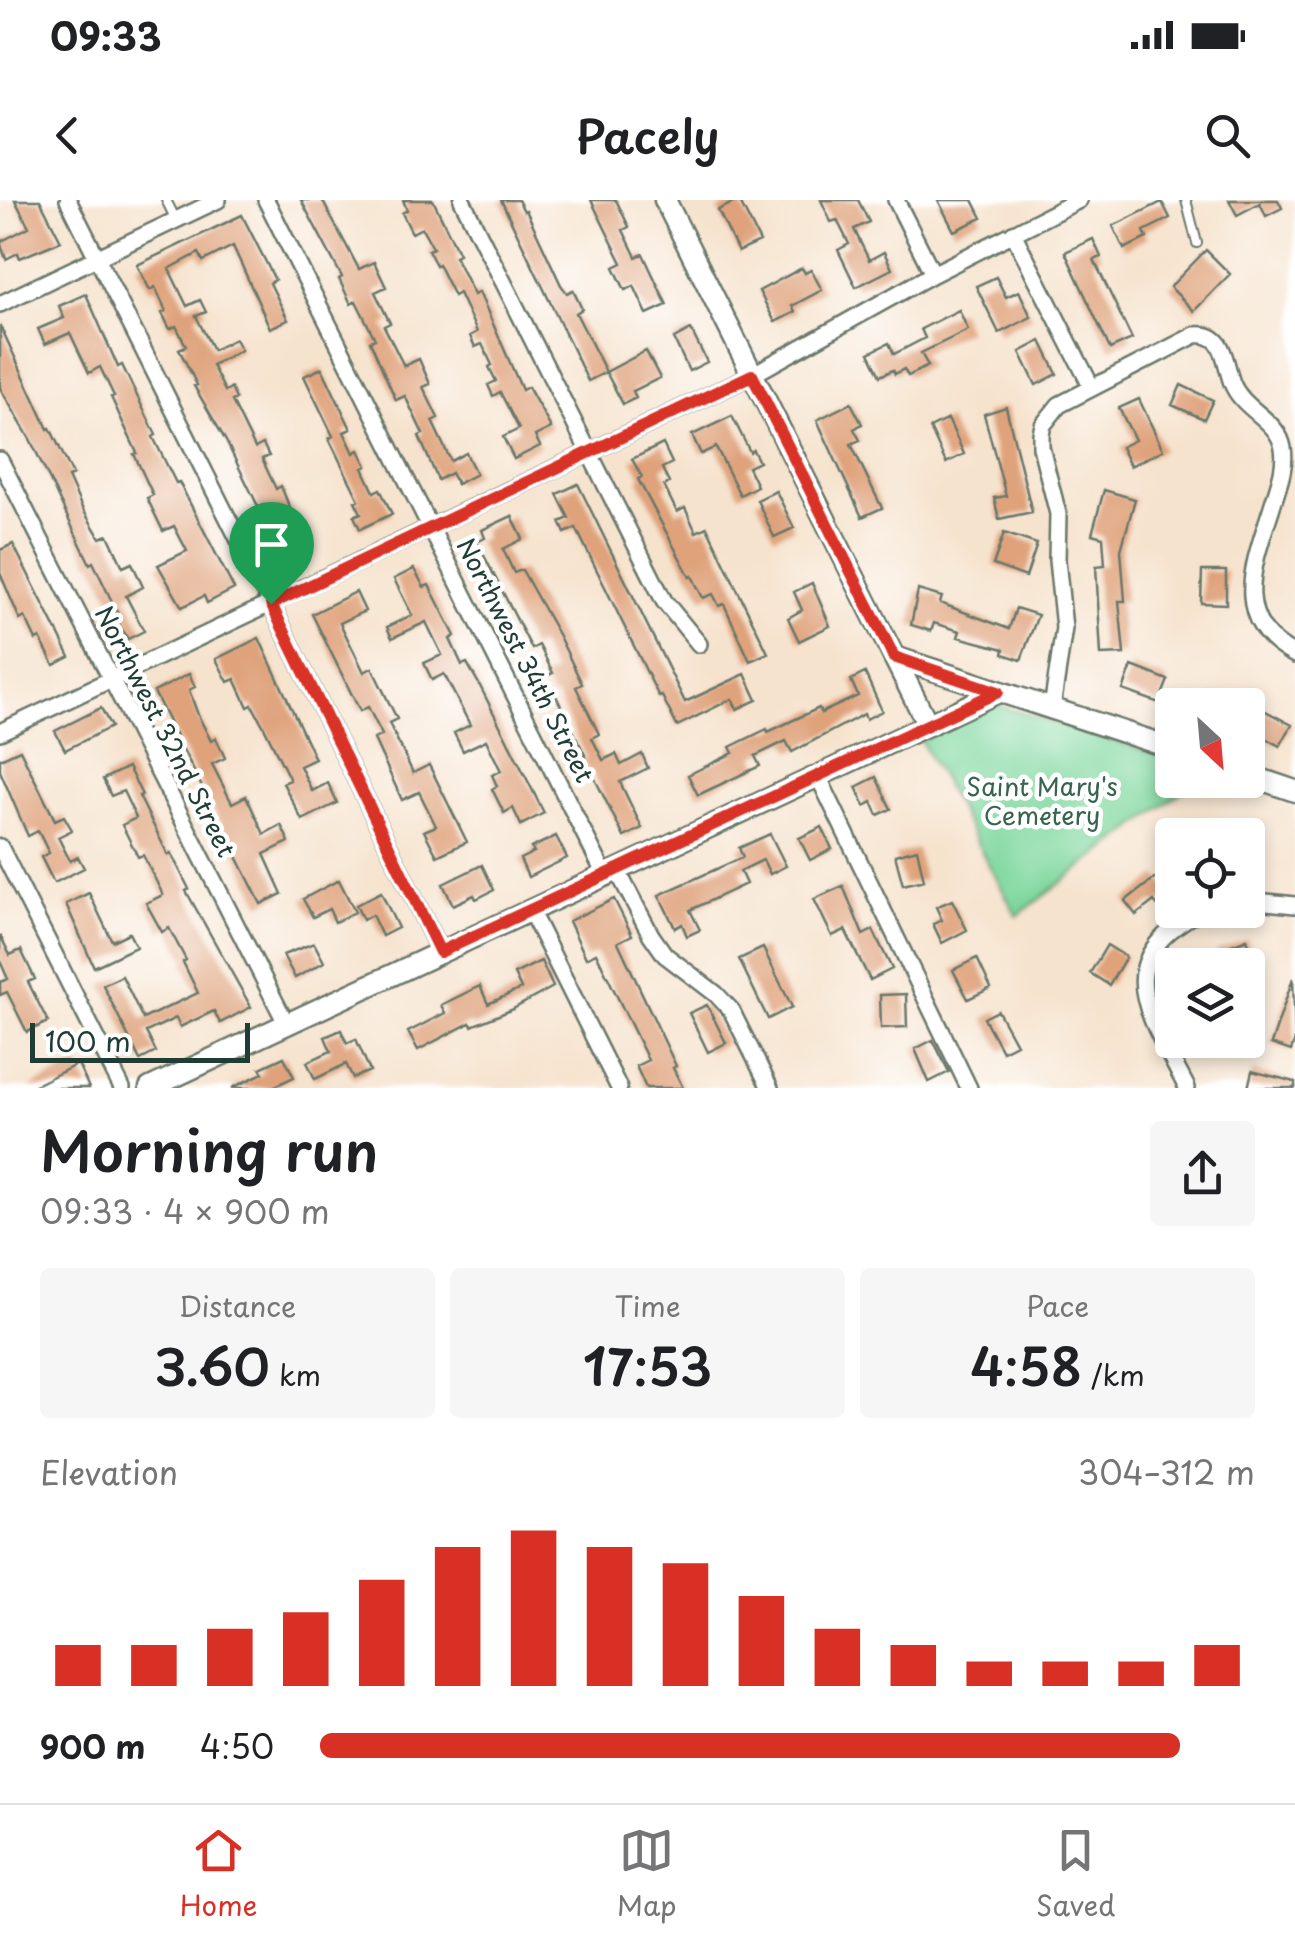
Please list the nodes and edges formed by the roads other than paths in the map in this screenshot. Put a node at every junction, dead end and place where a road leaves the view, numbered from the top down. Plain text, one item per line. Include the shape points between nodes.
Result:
1 (68, 200) edge
2 (166, 200) edge
3 (218, 200) edge
4 (266, 200) edge
5 (462, 200) edge
6 (665, 200) edge
7 (896, 200) edge
8 (1078, 200) edge
9 (1186, 200) edge
10 (176, 220) junction
11 (1013, 233) junction
12 (1197, 243) dead end
13 (97, 258) junction
14 (933, 274) junction
15 (0, 304) edge
16 (752, 375) junction
17 (1092, 388) junction
18 (589, 453) junction
19 (0, 460) edge
20 (432, 528) junction
21 (271, 604) junction
22 (699, 644) dead end
23 (1295, 655) edge
24 (894, 657) junction
25 (112, 678) junction
26 (998, 692) junction
27 (1052, 708) junction
28 (928, 725) junction
29 (0, 732) edge
30 (1155, 742) edge
31 (818, 776) junction
32 (1265, 781) edge
33 (1295, 791) edge
34 (0, 847) edge
35 (611, 872) junction
36 (1265, 902) edge
37 (1295, 905) edge
38 (530, 912) junction
39 (1174, 928) edge
40 (440, 952) junction
41 (287, 1024) junction
42 (152, 1087) edge
43 (122, 1088) edge
44 (619, 1088) edge
45 (770, 1088) edge
46 (969, 1088) edge
47 (1186, 1088) edge

1 - 13 street
2 - 10 lane
3 - 10 street
4 - 20 street, Northwest 34th Street
5 - 18 street
6 - 16 street
7 - 14 street
8 - 11 street
9 - 12 lane
10 - 13 street
11 - 14 street
11 - 17 street
13 - 15 street
13 - 21 street
14 - 16 street
16 - 18 street
16 - 24 street
17 - 23 street via 1195,335 1214,338 1224,351 1237,394 1282,442 1282,472 1253,577 1252,612 1272,643
17 - 27 street via 1059,405 1040,434 1058,514 1064,628
18 - 20 street
18 - 22 street via 664,602
19 - 25 street, Northwest 32nd Street
20 - 21 street
20 - 35 street, Northwest 34th Street
21 - 25 street
21 - 40 street
24 - 26 street
24 - 28 street
25 - 29 street
25 - 41 street, Northwest 32nd Street
26 - 27 street
26 - 28 street
27 - 30 street
28 - 31 street
31 - 35 street
31 - 46 street
32 - 33 street
34 - 43 street
35 - 38 street
35 - 45 street, Northwest 34th Street via 665,955 730,1010
36 - 37 street
38 - 40 street
38 - 44 street
39 - 47 street via 1158,942 1142,985 1146,1008
40 - 41 street
41 - 42 street

